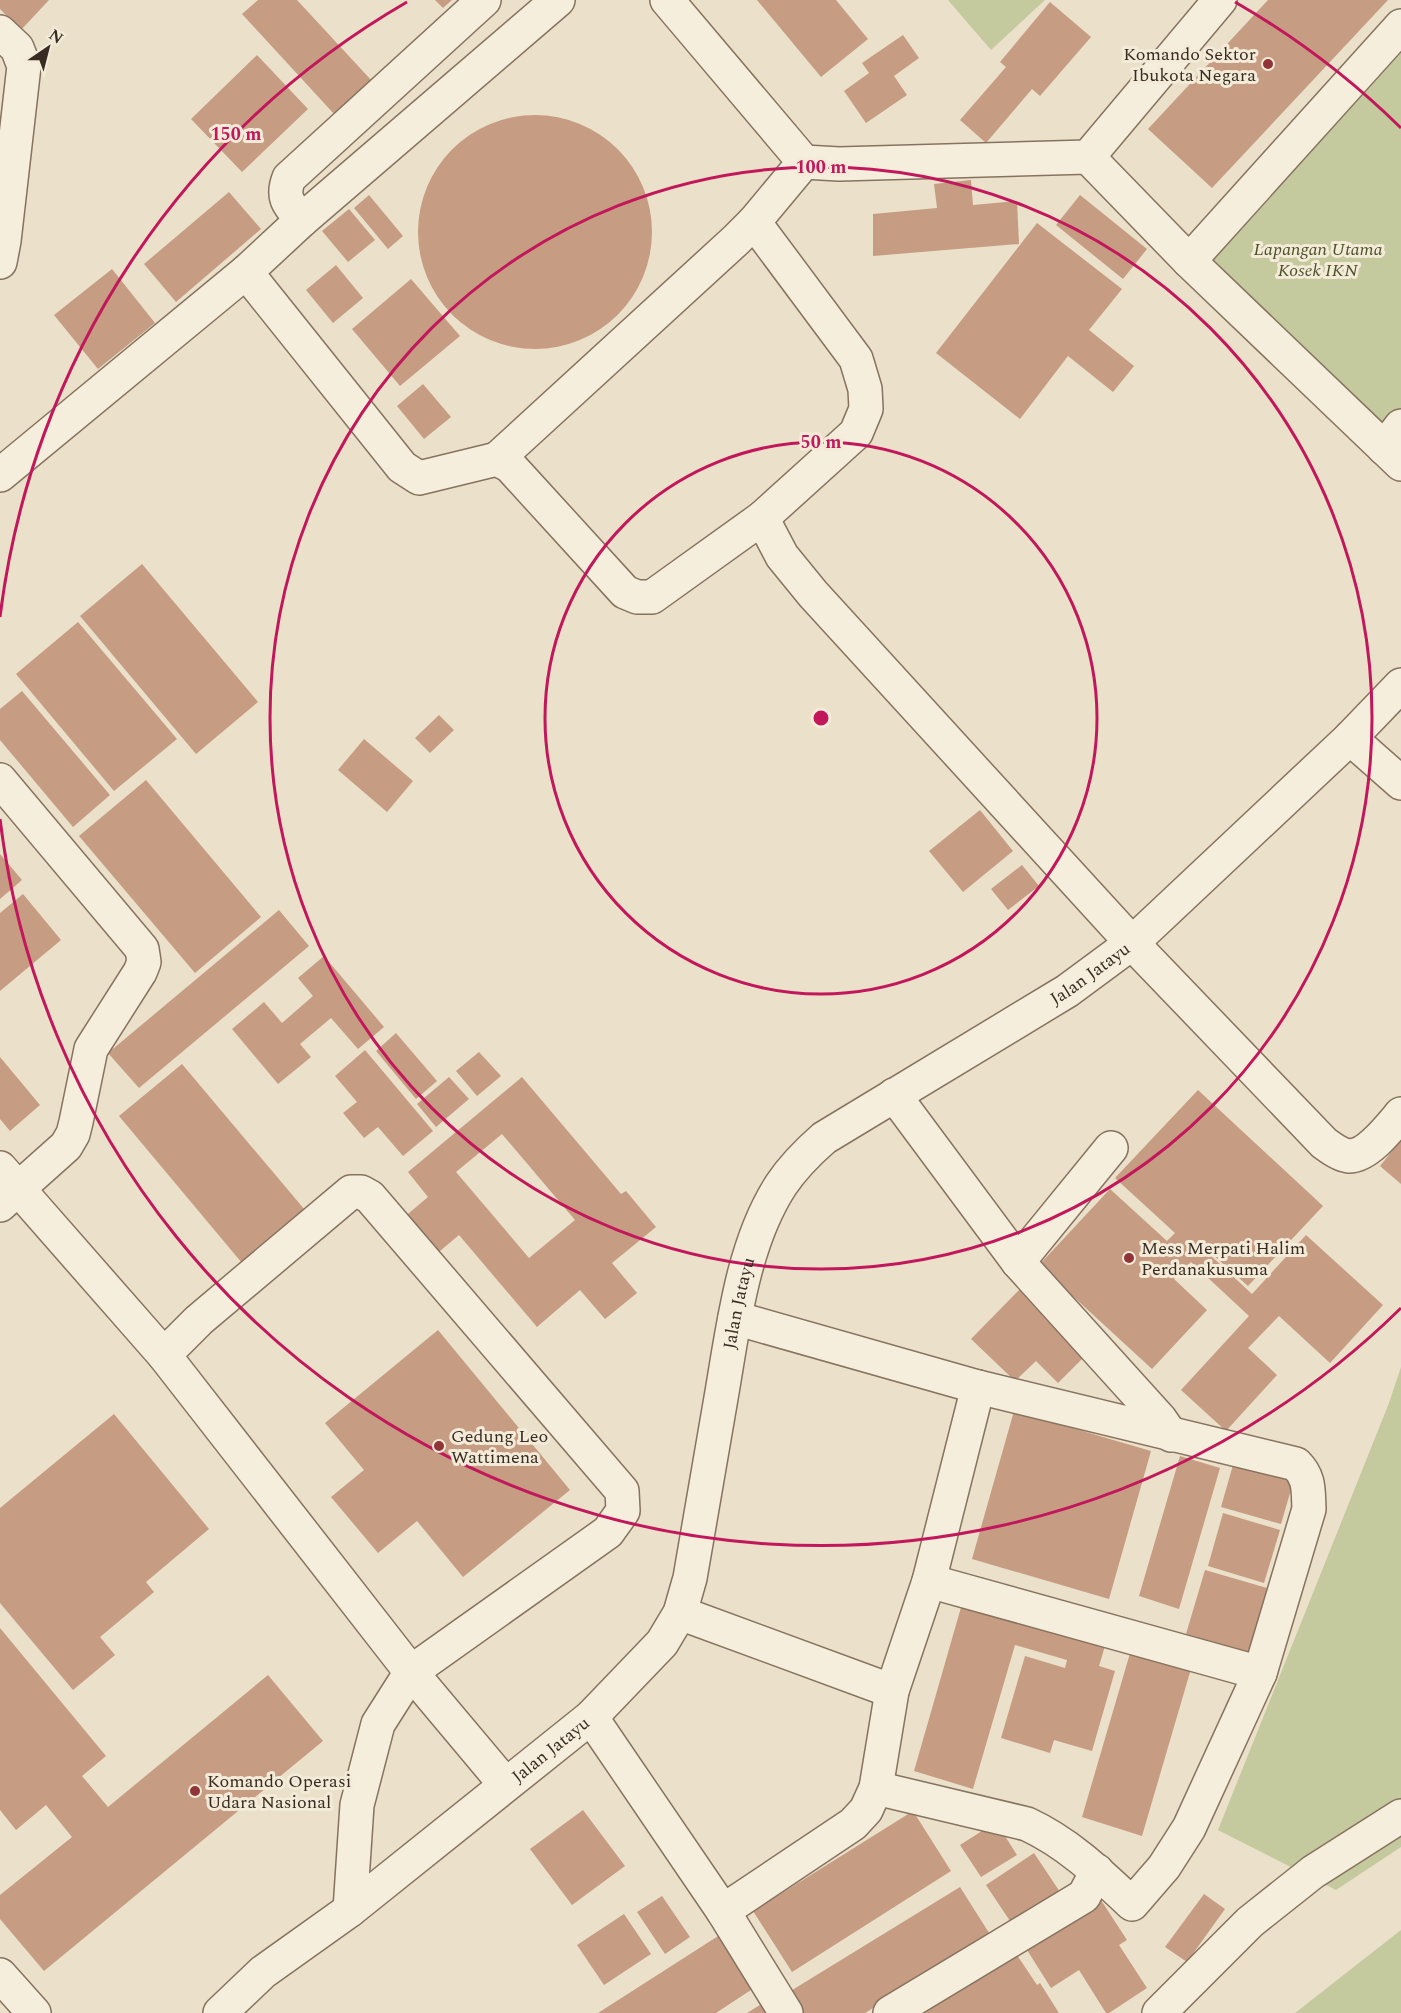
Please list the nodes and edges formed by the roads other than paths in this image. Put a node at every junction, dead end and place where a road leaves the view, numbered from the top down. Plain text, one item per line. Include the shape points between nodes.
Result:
1 (484, 0) edge
2 (667, 0) edge
3 (1220, 0) edge
4 (550, 2) edge
5 (1401, 26) edge
6 (0, 32) edge
7 (1088, 157) junction
8 (804, 162) junction
9 (302, 220) junction
10 (754, 222) junction
11 (1189, 261) junction
12 (0, 262) edge
13 (246, 272) junction
14 (1395, 446) edge
15 (497, 459) junction
16 (0, 475) edge
17 (762, 518) junction
18 (1401, 685) edge
19 (1350, 738) junction
20 (0, 780) edge
21 (1401, 783) edge
22 (1132, 943) junction
23 (894, 1095) junction
24 (1401, 1114) edge
25 (1111, 1148) dead end
26 (6, 1188) edge
27 (1018, 1262) junction
28 (735, 1318) junction
29 (164, 1355) junction
30 (978, 1387) junction
31 (1171, 1435) junction
32 (929, 1581) junction
33 (680, 1613) junction
34 (411, 1672) junction
35 (1260, 1673) junction
36 (892, 1691) junction
37 (591, 1717) junction
38 (505, 1784) junction
39 (876, 1788) junction
40 (1401, 1816) edge
41 (1097, 1871) junction
42 (350, 1910) junction
43 (723, 1911) junction
44 (0, 1975) edge
45 (34, 2013) edge
46 (220, 2013) edge
47 (786, 2013) edge
48 (890, 2013) edge
49 (1159, 2013) edge

1 - 9 lane via 289,178 288,204
2 - 8 lane
3 - 7 lane
4 - 9 lane
5 - 11 lane
6 - 12 lane via 16,48 24,66
7 - 8 lane
7 - 11 lane
8 - 10 lane
9 - 13 lane
10 - 15 lane
10 - 17 lane via 856,359 866,410 856,434
11 - 14 lane
13 - 15 lane via 402,466 419,478
13 - 16 lane
15 - 17 lane via 510,465 625,592 637,597 652,597
17 - 22 lane via 782,556 813,594
18 - 19 lane, Jalan Jatayu
19 - 21 lane
19 - 22 lane, Jalan Jatayu
20 - 26 lane via 142,949 144,962 91,1049 73,1134 66,1146
22 - 23 lane, Jalan Jatayu via 1067,991
22 - 24 lane via 1337,1152 1350,1156 1364,1151
23 - 27 lane
23 - 28 lane, Jalan Jatayu via 824,1138 803,1156 781,1185 746,1268
25 - 27 lane
26 - 29 lane
27 - 31 lane
28 - 30 lane
28 - 33 lane, Jalan Jatayu via 690,1578
29 - 34 lane
29 - 34 lane via 199,1320 351,1192 360,1192 370,1197 622,1491 623,1511 608,1532
30 - 31 lane
30 - 32 lane
31 - 35 lane via 1296,1464 1304,1472 1309,1509
32 - 35 lane
32 - 36 lane
33 - 36 lane
33 - 37 lane, Jalan Jatayu via 662,1643
34 - 38 lane
34 - 42 lane via 378,1724 357,1805
35 - 41 lane via 1189,1828 1164,1867 1132,1904
36 - 39 lane
37 - 38 lane, Jalan Jatayu
37 - 43 lane
38 - 42 lane, Jalan Jatayu
39 - 41 lane via 1027,1824 1075,1852
39 - 43 lane via 866,1810 853,1824
40 - 49 lane via 1312,1872 1250,1922
41 - 48 lane via 1084,1896
42 - 46 lane, Jalan Jatayu via 263,1972
43 - 47 lane
44 - 45 lane

